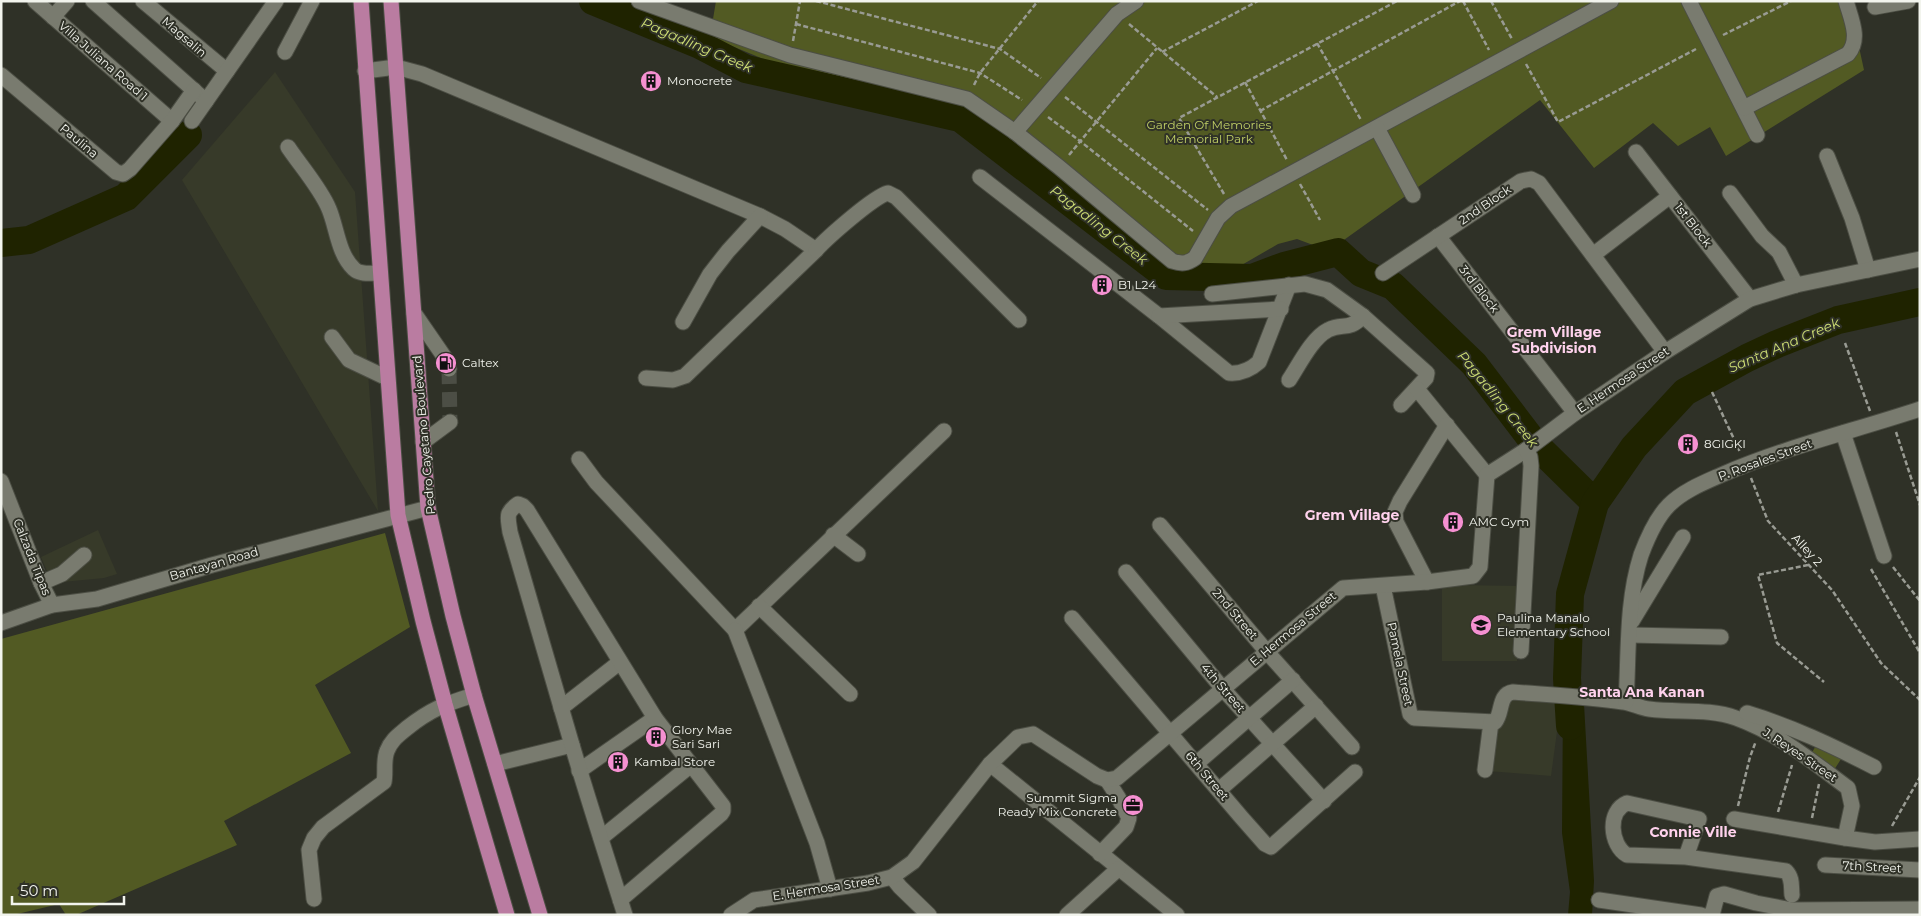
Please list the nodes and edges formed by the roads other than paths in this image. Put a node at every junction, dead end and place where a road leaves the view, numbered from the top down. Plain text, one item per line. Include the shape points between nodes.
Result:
1 (35, 1) edge
2 (67, 1) edge
3 (93, 1) edge
4 (143, 1) edge
5 (276, 1) edge
6 (312, 1) edge
7 (361, 1) edge
8 (391, 1) edge
9 (639, 1) edge
10 (1611, 1) edge
11 (1689, 1) edge
12 (1846, 1) edge
13 (1908, 1) edge
14 (1126, 6) edge
15 (1876, 7) dead end
16 (53, 17) junction
17 (285, 52) dead end
18 (396, 67) junction
19 (365, 71) junction
20 (227, 72) junction
21 (1, 75) edge
22 (200, 95) junction
23 (1744, 108) junction
24 (172, 121) junction
25 (192, 121) dead end
26 (1372, 130) junction
27 (1015, 132) junction
28 (1757, 135) dead end
29 (288, 147) dead end
30 (1636, 152) dead end
31 (1828, 156) dead end
32 (980, 177) dead end
33 (1730, 193) dead end
34 (1413, 195) dead end
35 (1670, 196) junction
36 (760, 216) junction
37 (1438, 236) junction
38 (816, 250) junction
39 (1593, 254) junction
40 (1920, 259) edge
41 (1868, 270) junction
42 (380, 273) junction
43 (1382, 273) dead end
44 (1289, 285) junction
45 (1796, 285) junction
46 (1212, 294) dead end
47 (1750, 299) junction
48 (1281, 309) junction
49 (414, 313) junction
50 (1159, 316) junction
51 (1363, 316) junction
52 (1019, 320) dead end
53 (683, 322) dead end
54 (332, 337) dead end
55 (1665, 352) junction
56 (448, 369) tunnel mouth
57 (387, 378) junction
58 (646, 378) dead end
59 (1289, 380) dead end
60 (1417, 389) junction
61 (1401, 406) dead end
62 (1920, 409) edge
63 (1575, 412) junction
64 (450, 422) dead end
65 (1447, 426) junction
66 (944, 431) dead end
67 (1842, 433) junction
68 (424, 442) junction
69 (1532, 445) junction
70 (578, 459) dead end
71 (1487, 475) junction
72 (1, 481) edge
73 (428, 508) junction
74 (398, 515) junction
75 (1160, 525) dead end
76 (833, 535) junction
77 (1683, 537) dead end
78 (858, 554) dead end
79 (84, 555) dead end
80 (1887, 559) road end
81 (1126, 572) dead end
82 (1427, 582) junction
83 (41, 583) junction
84 (1383, 586) junction
85 (52, 605) junction
86 (759, 606) junction
87 (1072, 618) dead end
88 (1, 623) edge
89 (735, 630) junction
90 (1630, 630) junction
91 (1721, 637) dead end
92 (1522, 651) dead end
93 (1267, 652) junction
94 (620, 662) junction
95 (1293, 680) junction
96 (1223, 689) junction
97 (850, 694) dead end
98 (474, 695) junction
99 (1626, 702) junction
100 (445, 704) junction
101 (1316, 706) junction
102 (561, 708) junction
103 (1720, 713) junction
104 (1249, 717) junction
105 (655, 718) junction
106 (1491, 722) junction
107 (1170, 732) junction
108 (1273, 744) junction
109 (572, 745) junction
110 (1352, 747) dead end
111 (1197, 763) junction
112 (495, 764) junction
113 (990, 764) junction
114 (690, 766) junction
115 (1874, 766) dead end
116 (1485, 770) dead end
117 (579, 771) junction
118 (1355, 772) dead end
119 (1107, 780) junction
120 (1219, 790) junction
121 (1324, 801) junction
122 (1734, 820) road end
123 (601, 838) junction
124 (1845, 838) junction
125 (1920, 839) edge
126 (1100, 854) junction
127 (1686, 857) junction
128 (1825, 865) dead end
129 (1118, 869) junction
130 (1920, 870) edge
131 (892, 876) junction
132 (830, 889) junction
133 (1792, 896) dead end
134 (314, 899) dead end
135 (620, 900) junction
136 (1599, 900) dead end
137 (1920, 909) edge
138 (507, 915) edge
139 (540, 915) edge
140 (624, 915) edge
141 (731, 915) edge
142 (929, 915) edge
143 (1067, 915) edge
144 (1178, 915) edge
145 (1701, 915) edge
146 (1710, 915) edge

1 - 16 street, Villa Juliana Road 1
2 - 16 street
3 - 22 street
4 - 20 street, Magsalin
5 - 20 street
6 - 17 street
7 - 19 main road
8 - 18 main road, Pedro Cayetano Boulevard
9 - 27 street via 790,55 967,99
10 - 26 street
11 - 23 street
12 - 23 street via 1856,37 1848,54
13 - 15 street
14 - 27 street
16 - 24 street, Villa Juliana Road 1
18 - 19 street
18 - 36 street via 422,74
18 - 49 main road, Pedro Cayetano Boulevard
19 - 42 main road
20 - 22 street
21 - 24 street, Paulina via 116,172 123,174
22 - 24 street
22 - 25 street
23 - 28 street
26 - 27 street via 1231,206 1218,218 1195,258 1181,264 1172,261
26 - 34 street
29 - 42 street via 329,208 342,250 354,270
30 - 35 street, 1st Block
31 - 41 street
32 - 50 street
33 - 45 street via 1762,236 1779,252
35 - 39 street
35 - 47 street, 1st Block
36 - 38 street
36 - 53 street via 710,274
37 - 39 street, 2nd Block via 1521,181 1531,180 1539,183
37 - 43 street, 2nd Block
37 - 63 street, 3rd Block
38 - 52 street via 848,221 888,193
38 - 58 street via 685,376 673,380
39 - 55 street, 2nd Block
40 - 41 street, E. Hermosa Street
41 - 45 street, E. Hermosa Street
42 - 57 main road
44 - 46 street
44 - 48 street
44 - 51 street via 1305,284 1327,290
45 - 47 street, E. Hermosa Street
47 - 55 street, E. Hermosa Street
48 - 50 street
48 - 50 street via 1259,362 1238,374 1229,373
49 - 56 street via 445,358
49 - 68 main road, Pedro Cayetano Boulevard
51 - 59 street via 1356,324 1330,328 1319,335
51 - 60 street via 1424,369 1426,378
54 - 57 street via 350,360
55 - 63 street, E. Hermosa Street
57 - 74 main road
60 - 61 street
60 - 65 street
62 - 67 street, P. Rosales Street
63 - 69 street, E. Hermosa Street
64 - 68 street
65 - 71 street
65 - 82 street via 1396,512 1396,522
66 - 76 street
67 - 80 street
67 - 90 street, P. Rosales Street via 1746,464 1684,493 1668,506 1642,554 1634,583
68 - 73 main road, Pedro Cayetano Boulevard
69 - 71 street, E. Hermosa Street
69 - 92 street
70 - 89 street
71 - 82 street, E. Hermosa Street via 1480,567 1469,577
72 - 83 street, Calzada Tipas
73 - 74 street, Bantayan Road
73 - 98 main road, Pedro Cayetano Boulevard
74 - 85 street, Bantayan Road via 212,564 97,599
74 - 100 main road
75 - 93 street, 2nd Street
76 - 78 street
76 - 86 street
77 - 90 street
79 - 83 street via 62,574
81 - 96 street, 4th Street
82 - 84 street, E. Hermosa Street
83 - 85 street, Calzada Tipas
84 - 93 street, E. Hermosa Street via 1343,588
84 - 106 street, Pamela Street via 1412,717
85 - 88 street, Bantayan Road
86 - 89 street
86 - 97 street
87 - 107 street, 6th Street
89 - 132 street via 817,842
90 - 91 street
90 - 99 street, P. Rosales Street
93 - 95 street, 2nd Street
93 - 96 street, E. Hermosa Street
94 - 102 street
94 - 102 street via 527,510 518,504 508,515 510,532
94 - 105 street
95 - 101 street, 2nd Street
95 - 104 street
96 - 104 street, 4th Street
96 - 107 street, E. Hermosa Street
98 - 100 street
98 - 112 main road, Pedro Cayetano Boulevard
99 - 103 street, J. Reyes Street via 1648,709
99 - 106 street via 1508,693 1497,722
100 - 134 street via 427,712 392,741 386,753 384,782 323,827 314,838 309,850
100 - 138 main road
101 - 108 street
101 - 110 street, 2nd Street
102 - 109 street
103 - 115 street via 1728,708 1781,723
103 - 124 street, J. Reyes Street via 1761,728 1848,788 1852,806
104 - 108 street, 4th Street
104 - 111 street
105 - 114 street
105 - 117 street
106 - 116 street
107 - 111 street, 6th Street
107 - 119 street, E. Hermosa Street via 1117,778
108 - 120 street
108 - 121 street, 4th Street
109 - 112 street
109 - 117 street
111 - 120 street, 6th Street
112 - 139 main road, Pedro Cayetano Boulevard
113 - 119 street, E. Hermosa Street via 1018,737 1032,734
113 - 126 street
113 - 131 street, E. Hermosa Street via 913,862
114 - 123 street
114 - 135 street via 723,811
117 - 123 street
118 - 121 street, 6th Street
119 - 126 street via 1130,818 1126,827
120 - 121 street, 6th Street via 1271,847
122 - 124 street
123 - 135 street
124 - 125 street via 1875,842
126 - 129 street
127 - 127 street via 1626,855 1622,852 1613,825 1620,807 1627,803 1700,819
127 - 133 street via 1786,871 1790,875
128 - 130 street, 7th Street
129 - 143 street
129 - 144 street
131 - 132 street, E. Hermosa Street
131 - 142 street
132 - 141 street, E. Hermosa Street via 754,900
135 - 140 street
136 - 145 street
137 - 146 street via 1792,910 1720,894 1716,896

